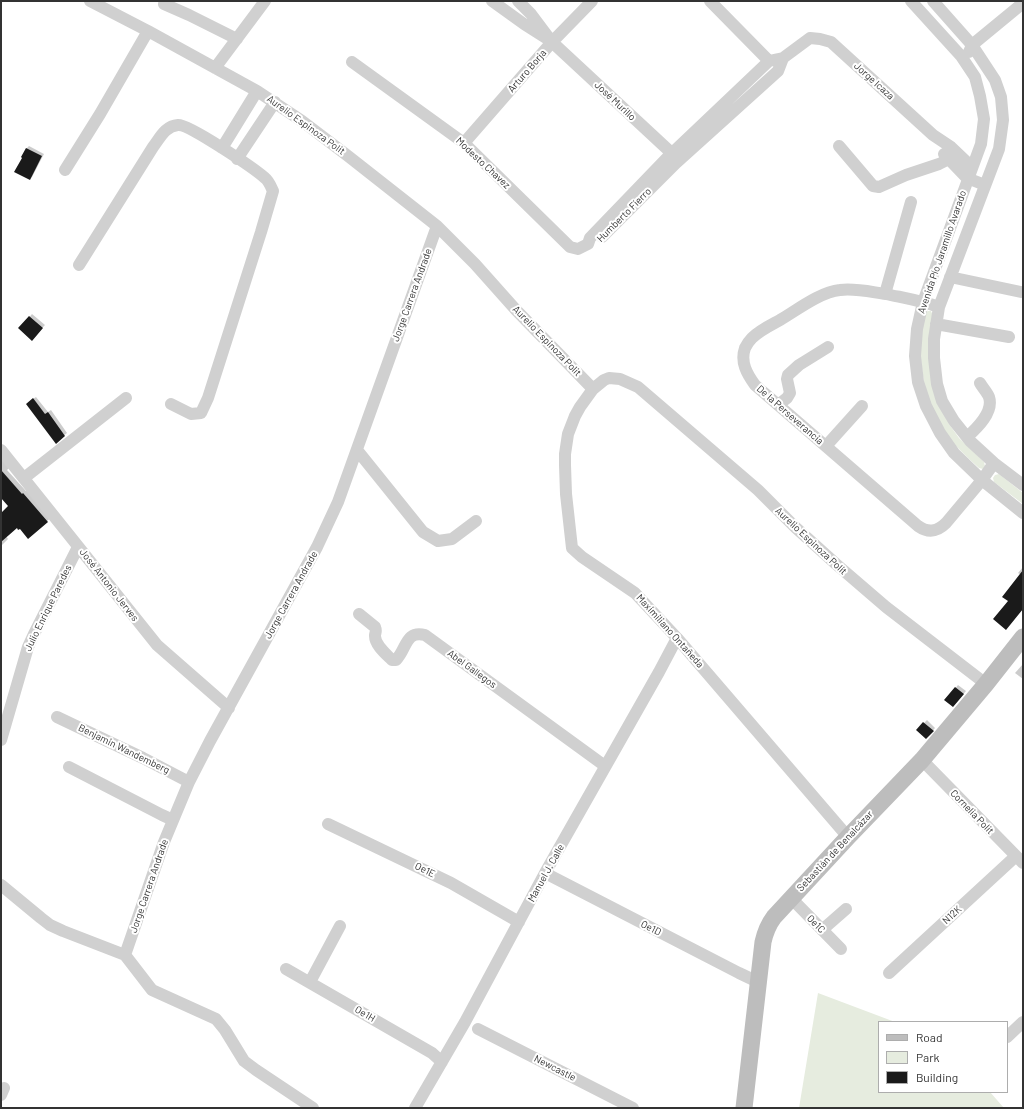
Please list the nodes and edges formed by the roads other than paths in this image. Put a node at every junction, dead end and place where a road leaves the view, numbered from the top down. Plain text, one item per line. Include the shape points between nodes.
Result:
1 (90, 1) edge
2 (265, 1) edge
3 (492, 1) edge
4 (518, 1) edge
5 (592, 1) edge
6 (710, 1) edge
7 (911, 1) edge
8 (933, 1) edge
9 (1023, 3) edge
10 (164, 4) dead end
11 (148, 31) junction
12 (810, 38) joint
13 (237, 39) junction
14 (552, 42) junction
15 (972, 45) junction
16 (961, 56) junction
17 (783, 58) junction
18 (769, 61) junction
19 (352, 62) dead end
20 (215, 68) junction
21 (258, 91) junction
22 (275, 102) junction
23 (245, 110) junction
24 (262, 121) junction
25 (933, 134) junction
26 (464, 143) junction
27 (839, 146) dead end
28 (222, 148) junction
29 (675, 157) junction
30 (238, 159) junction
31 (949, 159) junction
32 (65, 170) dead end
33 (970, 173) junction
34 (985, 185) junction
35 (911, 202) dead end
36 (437, 226) junction
37 (588, 244) joint
38 (79, 265) dead end
39 (950, 277) junction
40 (1021, 292) dead end
41 (885, 294) junction
42 (923, 302) junction
43 (939, 307) junction
44 (936, 324) junction
45 (1009, 337) dead end
46 (828, 347) dead end
47 (980, 383) dead end
48 (593, 389) junction
49 (126, 398) dead end
50 (172, 404) dead end
51 (778, 405) junction
52 (862, 406) dead end
53 (967, 437) junction
54 (826, 446) junction
55 (1, 450) edge
56 (357, 450) junction
57 (994, 463) junction
58 (24, 478) junction
59 (982, 480) junction
60 (1023, 485) edge
61 (1023, 513) edge
62 (476, 521) dead end
63 (78, 547) junction
64 (359, 614) dead end
65 (1023, 637) edge
66 (677, 638) junction
67 (986, 684) junction
68 (230, 708) junction
69 (57, 717) dead end
70 (1, 740) edge
71 (922, 760) junction
72 (606, 766) junction
73 (69, 767) dead end
74 (189, 782) junction
75 (173, 820) junction
76 (328, 824) dead end
77 (848, 837) junction
78 (1020, 860) edge
79 (545, 873) junction
80 (1, 885) edge
81 (791, 898) junction
82 (846, 909) dead end
83 (519, 922) junction
84 (340, 926) dead end
85 (822, 930) junction
86 (841, 949) dead end
87 (125, 955) junction
88 (286, 969) dead end
89 (889, 973) dead end
90 (310, 982) junction
91 (758, 982) junction
92 (1023, 1022) edge
93 (478, 1028) dead end
94 (1008, 1036) edge
95 (442, 1062) junction
96 (313, 1108) edge
97 (415, 1108) edge
98 (633, 1108) edge
99 (744, 1108) edge

1 - 11 street, Aurelio Espinoza Polit
2 - 13 street
3 - 14 street, José Murillo
4 - 14 street, José Murillo
5 - 14 street, Arturo Borja
6 - 18 street
7 - 16 street, Avenida Pío Jaramillo Avarado
8 - 15 street, Avenida Pío Jaramillo Avarado
9 - 15 street
10 - 13 street
11 - 20 street, Aurelio Espinoza Polit
11 - 32 street
12 - 17 street, Humberto Fierro
12 - 25 street, Jorge Icaza via 831,42
13 - 20 street
14 - 26 street, Arturo Borja
14 - 29 street, José Murillo
15 - 16 street via 967,55
15 - 34 street, Avenida Pío Jaramillo Avarado via 996,80 1001,97 1003,120 999,149
16 - 33 street, Avenida Pío Jaramillo Avarado via 975,77 984,119 980,144
17 - 18 street, Humberto Fierro
17 - 29 street, Humberto Fierro via 778,72
18 - 29 street, Humberto Fierro
19 - 26 street, Modesto Chavez
20 - 21 street, Aurelio Espinoza Polit
21 - 22 street, Aurelio Espinoza Polit
21 - 23 street
22 - 24 street
22 - 36 street, Aurelio Espinoza Polit
23 - 24 street
23 - 28 street
24 - 30 street
25 - 31 street, Jorge Icaza
25 - 33 street, Jorge Icaza via 951,147
26 - 37 street, Modesto Chavez via 570,247 578,249
27 - 31 street via 873,186 879,187
28 - 30 street
28 - 38 street via 184,126 166,129
29 - 37 street, Humberto Fierro via 590,238
30 - 50 street via 266,179 273,191 208,398 201,413 191,414
31 - 33 street, Jorge Icaza
33 - 34 street
33 - 42 street, Avenida Pío Jaramillo Avarado
34 - 39 street, Avenida Pío Jaramillo Avarado
35 - 41 street
36 - 48 street, Aurelio Espinoza Polit
36 - 56 street, Jorge Carrera Andrade
39 - 40 street
39 - 43 street, Avenida Pío Jaramillo Avarado
41 - 42 street, De la Perseverancia
41 - 51 street, De la Perseverancia via 846,289 835,291 814,300 752,338 744,353 746,371 755,385
42 - 43 street, De la Perseverancia
42 - 59 street, Avenida Pío Jaramillo Avarado via 915,356 918,382 926,406 940,433 954,453
43 - 44 street, Avenida Pío Jaramillo Avarado
44 - 45 street
44 - 53 street, Avenida Pío Jaramillo Avarado via 934,358 937,384 942,401
46 - 51 street via 804,361 788,375 790,393
47 - 53 street via 989,397 989,408 987,414
48 - 66 street, Maximiliano Ontañeda via 575,416 568,434 566,494 572,548 635,593
48 - 67 street, Aurelio Espinoza Polit via 609,378 620,379 638,387 758,490 841,569
49 - 58 street
51 - 54 street, De la Perseverancia
52 - 54 street
53 - 57 street, Avenida Pío Jaramillo Avarado
54 - 59 street, De la Perseverancia via 918,526 928,531 939,529 946,523
55 - 58 street, José Antonio Jerves
56 - 62 street via 423,532 438,541 452,539
56 - 68 street, Jorge Carrera Andrade via 331,519
57 - 59 street, De la Perseverancia
57 - 60 street, Avenida Pío Jaramillo Avarado
58 - 63 street, José Antonio Jerves
59 - 61 street, Avenida Pío Jaramillo Avarado
63 - 68 street, José Antonio Jerves via 157,645
63 - 70 street, Julio Enrique Paredes via 31,641
64 - 72 street, Abel Gallegos via 375,627 377,630 374,637 377,643 392,660 399,657 413,635 425,635
65 - 67 main road, Sebastián de Benalcázar
66 - 72 street, Manuel J. Calle
66 - 77 street, Maximiliano Ontañeda
67 - 71 main road, Sebastián de Benalcázar
68 - 74 street, Jorge Carrera Andrade
69 - 74 street, Benjamin Wandemberg
71 - 77 main road, Sebastián de Benalcázar
71 - 78 street, Cornelia Polit
72 - 79 street, Manuel J. Calle
73 - 75 street
74 - 75 street, Jorge Carrera Andrade
75 - 87 street, Jorge Carrera Andrade
76 - 83 street, Oe1E via 451,883
77 - 81 main road, Sebastián de Benalcázar
78 - 89 street, N12K
79 - 83 street, Manuel J. Calle
79 - 91 street, Oe1D
80 - 87 street via 50,925
81 - 85 street, Oe1C
81 - 91 main road, Sebastián de Benalcázar via 774,917 765,933
82 - 85 street
83 - 95 street, Manuel J. Calle
84 - 90 street
85 - 86 street, Oe1C
87 - 96 street via 149,988 216,1019 244,1061
88 - 90 street, Oe1H
90 - 95 street, Oe1H via 432,1053
91 - 99 main road, Sebastián de Benalcázar
92 - 94 street
93 - 98 street, Newcastle
95 - 97 street, Manuel J. Calle

